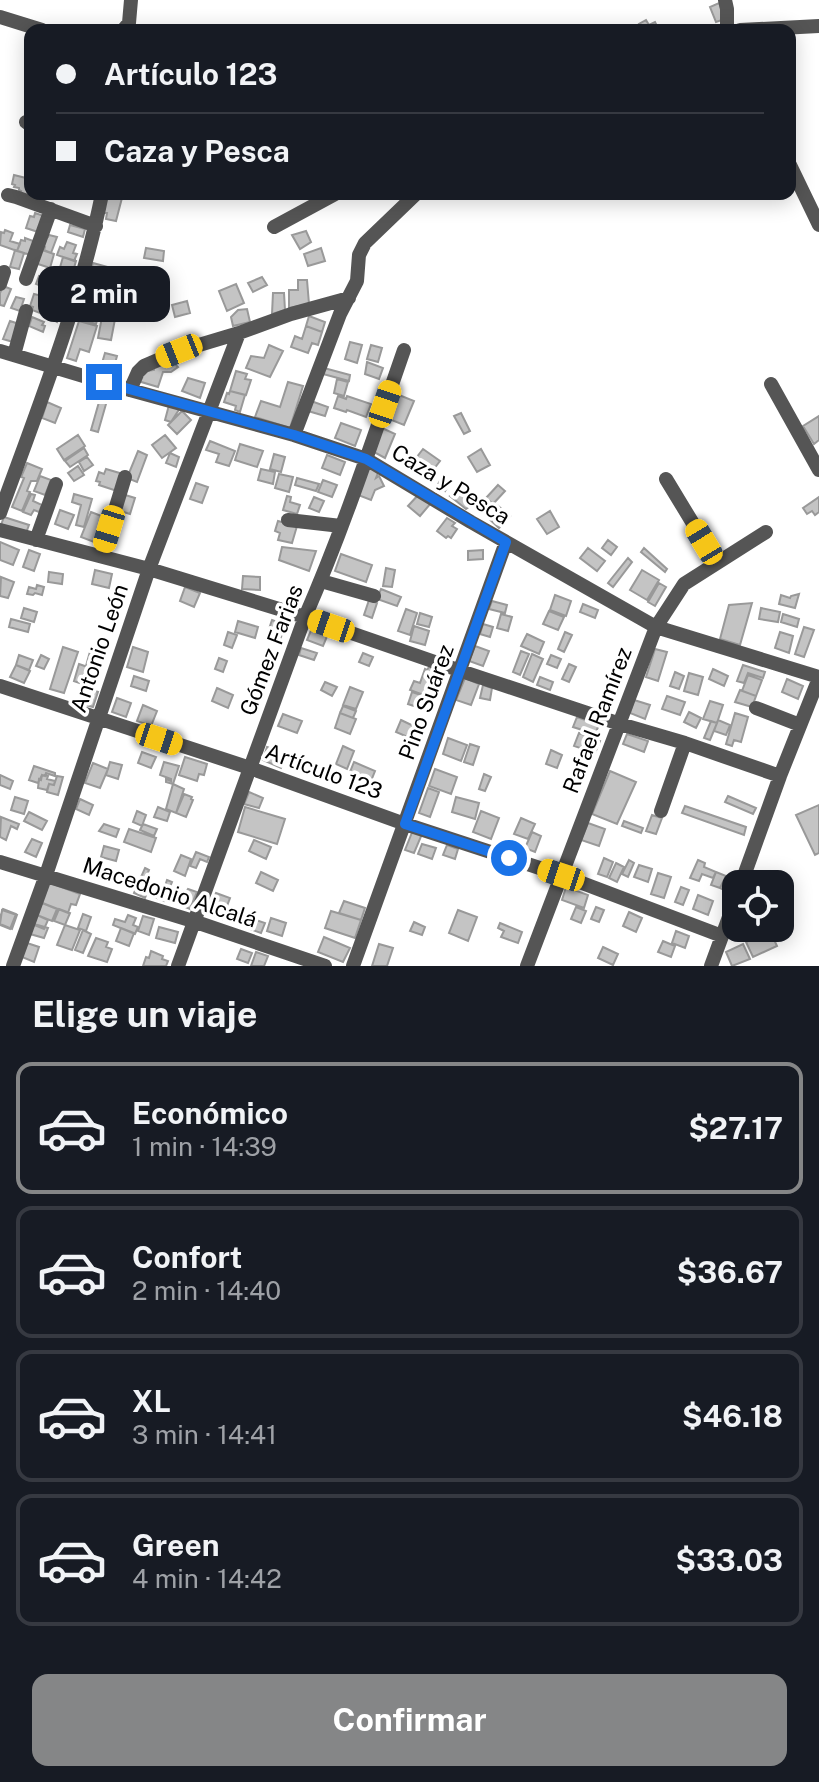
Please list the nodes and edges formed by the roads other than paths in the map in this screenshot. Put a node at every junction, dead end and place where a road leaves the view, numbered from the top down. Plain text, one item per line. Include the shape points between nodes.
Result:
1 (131, 0) edge
2 (725, 0) edge
3 (0, 17) edge
4 (24, 24) edge
5 (126, 24) edge
6 (727, 24) edge
7 (819, 26) edge
8 (796, 27) edge
9 (796, 177) edge
10 (8, 195) dead end
11 (101, 200) edge
12 (324, 200) edge
13 (399, 200) edge
14 (51, 209) junction
15 (819, 225) edge
16 (96, 226) junction
17 (274, 227) dead end
18 (26, 279) dead end
19 (349, 298) junction
20 (26, 311) dead end
21 (239, 333) junction
22 (404, 350) dead end
23 (7, 353) edge
24 (53, 366) junction
25 (771, 384) dead end
26 (130, 390) junction
27 (210, 412) junction
28 (294, 435) junction
29 (366, 459) junction
30 (819, 470) edge
31 (125, 477) dead end
32 (666, 479) dead end
33 (56, 484) dead end
34 (0, 513) edge
35 (288, 520) dead end
36 (341, 526) junction
37 (0, 530) edge
38 (766, 532) dead end
39 (36, 540) junction
40 (506, 542) junction
41 (101, 556) junction
42 (717, 563) junction
43 (149, 569) junction
44 (321, 581) junction
45 (374, 596) dead end
46 (305, 617) junction
47 (656, 627) junction
48 (461, 671) junction
49 (819, 677) edge
50 (0, 686) edge
51 (756, 708) dead end
52 (98, 719) junction
53 (620, 724) junction
54 (800, 725) junction
55 (685, 743) junction
56 (250, 768) junction
57 (780, 776) junction
58 (661, 811) dead end
59 (405, 824) junction
60 (0, 862) edge
61 (746, 870) edge
62 (46, 875) junction
63 (561, 875) junction
64 (193, 921) junction
65 (722, 936) joint
66 (13, 966) edge
67 (178, 966) edge
68 (325, 966) edge
69 (353, 966) edge
70 (527, 966) edge
71 (711, 966) edge

1 - 5 street
2 - 6 street
3 - 4 street
7 - 8 street
9 - 15 street
10 - 14 street
11 - 16 street
12 - 17 street
13 - 19 street via 365,243
14 - 16 street
14 - 18 street
16 - 24 street
19 - 21 street
19 - 28 street
20 - 23 street
21 - 26 street via 144,366
21 - 27 street, Antonio León
22 - 29 street, Gómez Farias
23 - 24 street, Caza y Pesca
24 - 26 street, Caza y Pesca
24 - 34 street
25 - 30 street
26 - 27 street, Caza y Pesca
27 - 28 street, Caza y Pesca
27 - 43 street, Antonio León
28 - 29 street, Caza y Pesca
29 - 36 street, Gómez Farias
29 - 40 street, Caza y Pesca
31 - 41 street
32 - 42 street
33 - 39 street
35 - 36 street
36 - 44 street, Gómez Farias
37 - 39 street
38 - 42 street, Rafael Ramírez
39 - 41 street
40 - 47 street, Caza y Pesca
40 - 48 street, Pino Suárez
41 - 43 street
42 - 47 street, Rafael Ramírez via 684,584
43 - 46 street
43 - 52 street, Antonio León
44 - 45 street
44 - 46 street, Gómez Farias
46 - 48 street
46 - 56 street, Gómez Farias
47 - 49 street, Caza y Pesca
47 - 53 street, Rafael Ramírez
48 - 53 street
48 - 59 street, Pino Suárez
49 - 54 street
50 - 52 street, Artículo 123
51 - 54 street
52 - 56 street, Artículo 123
52 - 62 street, Antonio León
53 - 55 street
53 - 63 street, Rafael Ramírez
54 - 57 street
55 - 57 street
55 - 58 street
56 - 59 street, Artículo 123
56 - 64 street, Gómez Farias
57 - 61 street
59 - 63 street, Artículo 123
59 - 69 street, Pino Suárez
60 - 62 street, Macedonio Alcalá
62 - 64 street, Macedonio Alcalá
62 - 66 street, Antonio León
63 - 65 street, Artículo 123
63 - 70 street, Rafael Ramírez
64 - 67 street, Gómez Farias
64 - 68 street, Macedonio Alcalá
65 - 71 street

